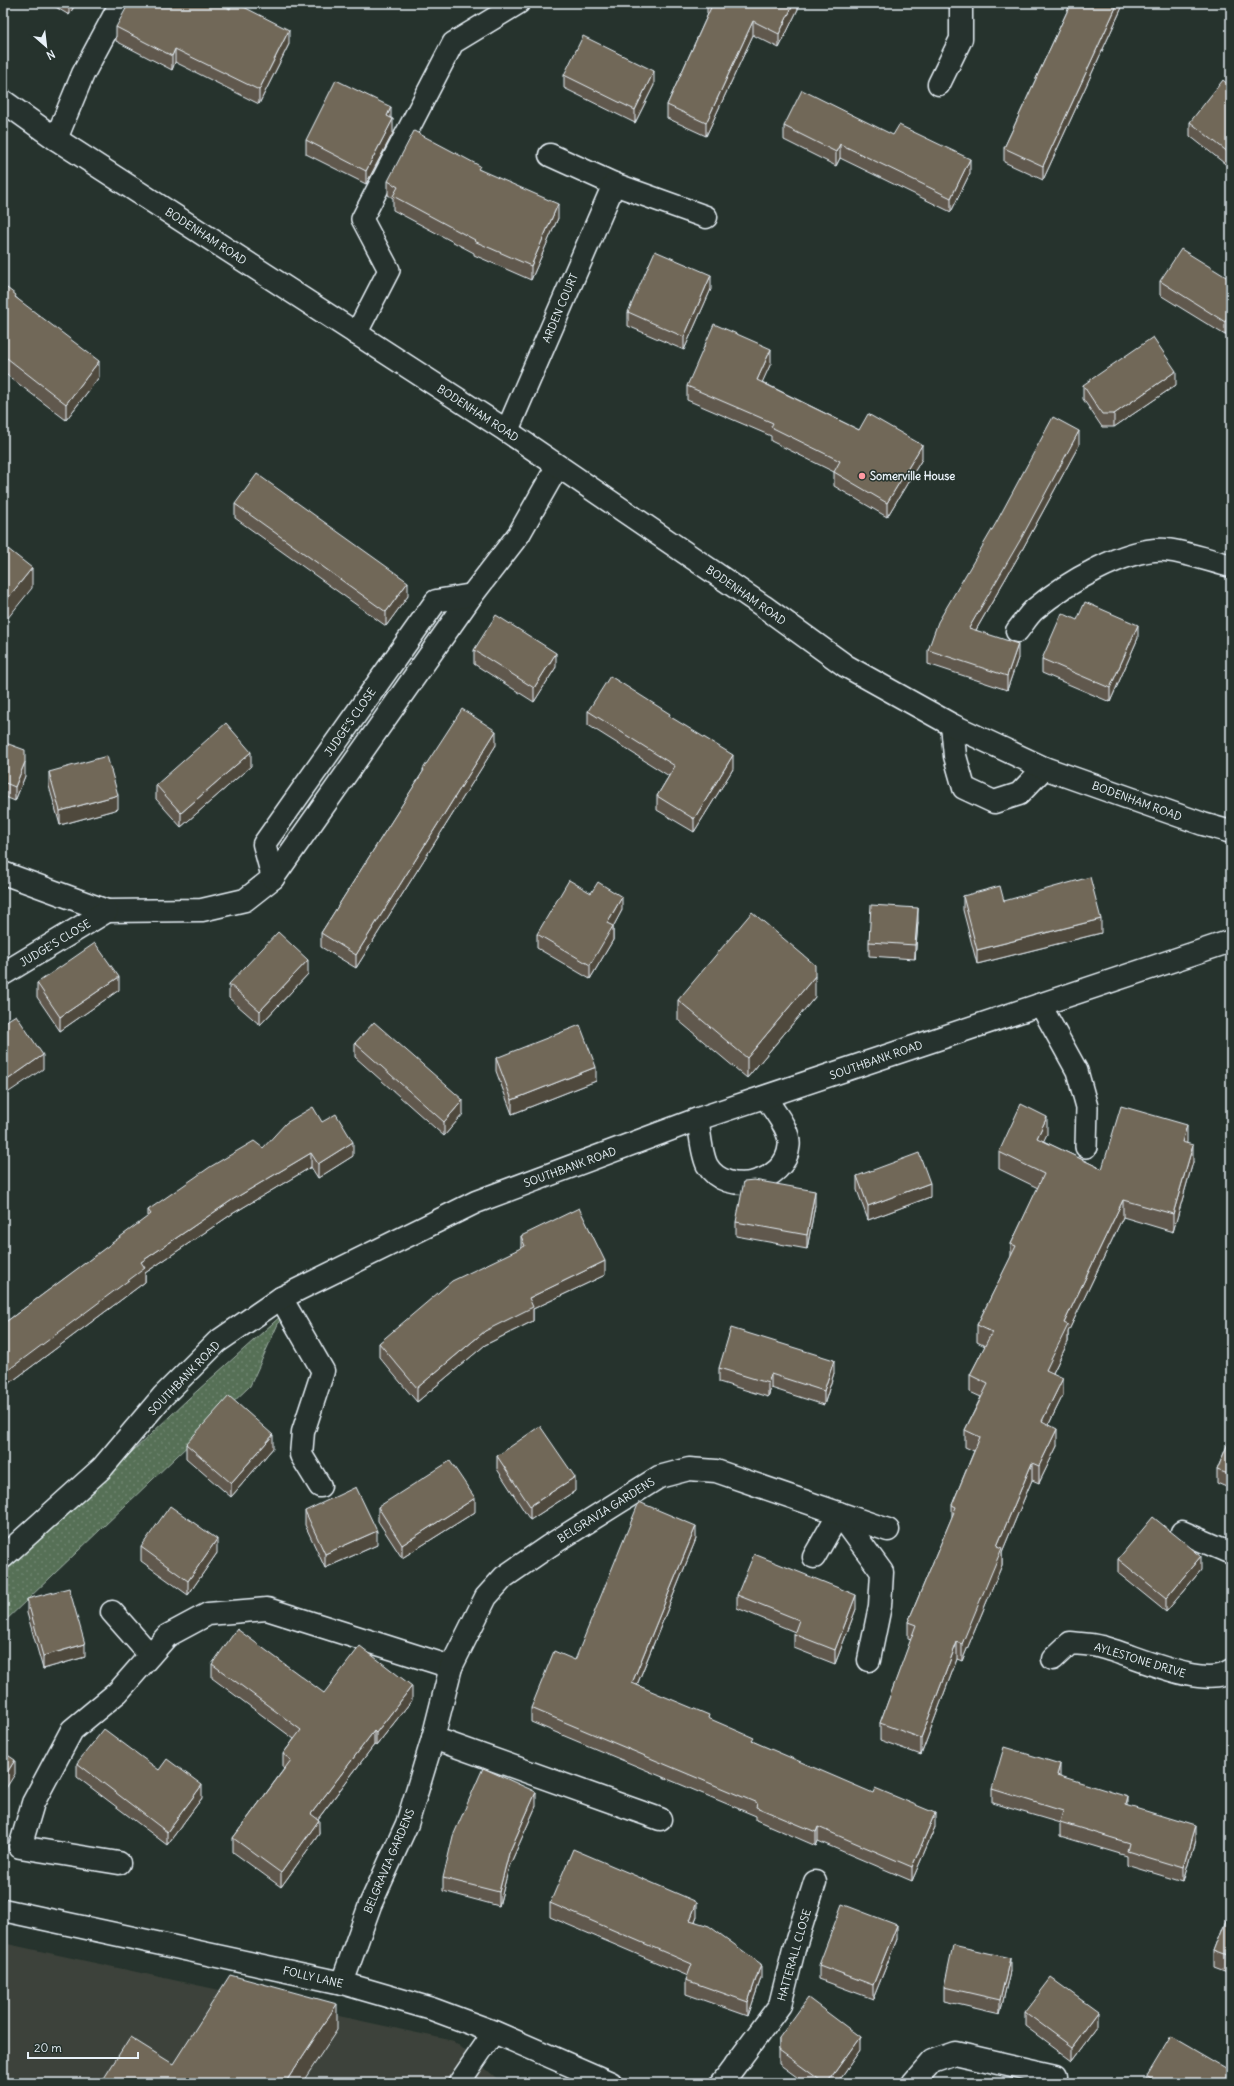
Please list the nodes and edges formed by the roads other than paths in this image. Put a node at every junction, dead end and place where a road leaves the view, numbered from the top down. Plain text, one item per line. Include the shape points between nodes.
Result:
1 (120, 3) edge
2 (519, 3) edge
3 (961, 3) edge
4 (939, 84) dead end
5 (3, 101) edge
6 (56, 139) junction
7 (550, 155) dead end
8 (614, 184) junction
9 (706, 218) dead end
10 (356, 334) junction
11 (507, 431) junction
12 (557, 467) junction
13 (1231, 566) edge
14 (1017, 631) dead end
15 (952, 725) junction
16 (1044, 768) junction
17 (1231, 832) edge
18 (3, 873) edge
19 (107, 911) junction
20 (1231, 941) edge
21 (3, 974) edge
22 (1040, 1004) junction
23 (765, 1097) junction
24 (698, 1120) junction
25 (1086, 1147) dead end
26 (281, 1298) junction
27 (320, 1486) dead end
28 (838, 1513) junction
29 (888, 1530) dead end
30 (1182, 1532) dead end
31 (1231, 1553) edge
32 (3, 1557) edge
33 (814, 1557) dead end
34 (112, 1612) dead end
35 (150, 1655) junction
36 (1053, 1659) dead end
37 (869, 1660) dead end
38 (451, 1667) junction
39 (1231, 1671) edge
40 (433, 1738) junction
41 (660, 1819) dead end
42 (11, 1846) edge
43 (119, 1863) dead end
44 (815, 1882) dead end
45 (3, 1910) edge
46 (342, 1983) junction
47 (494, 2032) junction
48 (1056, 2076) dead end
49 (459, 2083) edge
50 (611, 2083) edge
51 (722, 2083) edge
52 (913, 2083) edge

1 - 6 street via 83,74
2 - 10 lane via 453,43 362,219 389,270
3 - 4 street via 961,39
5 - 6 street, BODENHAM ROAD
6 - 10 street, BODENHAM ROAD
7 - 8 street
8 - 9 street
8 - 11 street, ARDEN COURT
10 - 11 street, BODENHAM ROAD
11 - 12 street, BODENHAM ROAD
12 - 15 street, BODENHAM ROAD via 757,602 846,666
12 - 19 street, JUDGE'S CLOSE via 519,534 472,595 436,601 277,825 264,844 273,878 245,900 202,910
13 - 14 street via 1166,550 1143,552 1073,581 1034,610
15 - 16 street, BODENHAM ROAD
15 - 16 street via 955,756 964,788 994,802 1019,794
16 - 17 street, BODENHAM ROAD
18 - 19 street, JUDGE'S CLOSE
19 - 21 street, JUDGE'S CLOSE
20 - 22 street, SOUTHBANK ROAD
22 - 23 street, SOUTHBANK ROAD
22 - 25 lane via 1076,1071 1087,1107
23 - 24 street, SOUTHBANK ROAD
23 - 24 lane via 786,1131 790,1145 785,1162 777,1172 760,1181 733,1184 718,1176 707,1165
24 - 26 street, SOUTHBANK ROAD via 476,1202
26 - 27 street via 323,1371 303,1432 301,1455
26 - 32 street, SOUTHBANK ROAD via 218,1342 163,1396 102,1468
28 - 29 street, BELGRAVIA GARDENS
28 - 33 street
28 - 37 street via 882,1572 880,1606
28 - 38 street, BELGRAVIA GARDENS via 716,1471 689,1469 659,1477 548,1546 504,1577 486,1597
30 - 31 street
34 - 35 street
35 - 38 street via 167,1636 208,1614 267,1609
35 - 42 street via 118,1692 72,1730
36 - 39 street, AYLESTONE DRIVE via 1070,1643 1100,1646 1195,1677 1225,1676
38 - 40 street, BELGRAVIA GARDENS
40 - 41 street
40 - 46 street, BELGRAVIA GARDENS via 407,1824 370,1905
42 - 43 street
44 - 51 street, HATTERALL CLOSE via 780,2005
45 - 46 street, FOLLY LANE
46 - 47 street, FOLLY LANE via 432,2009
47 - 49 lane
47 - 50 street, FOLLY LANE
48 - 52 street via 956,2053 932,2061

